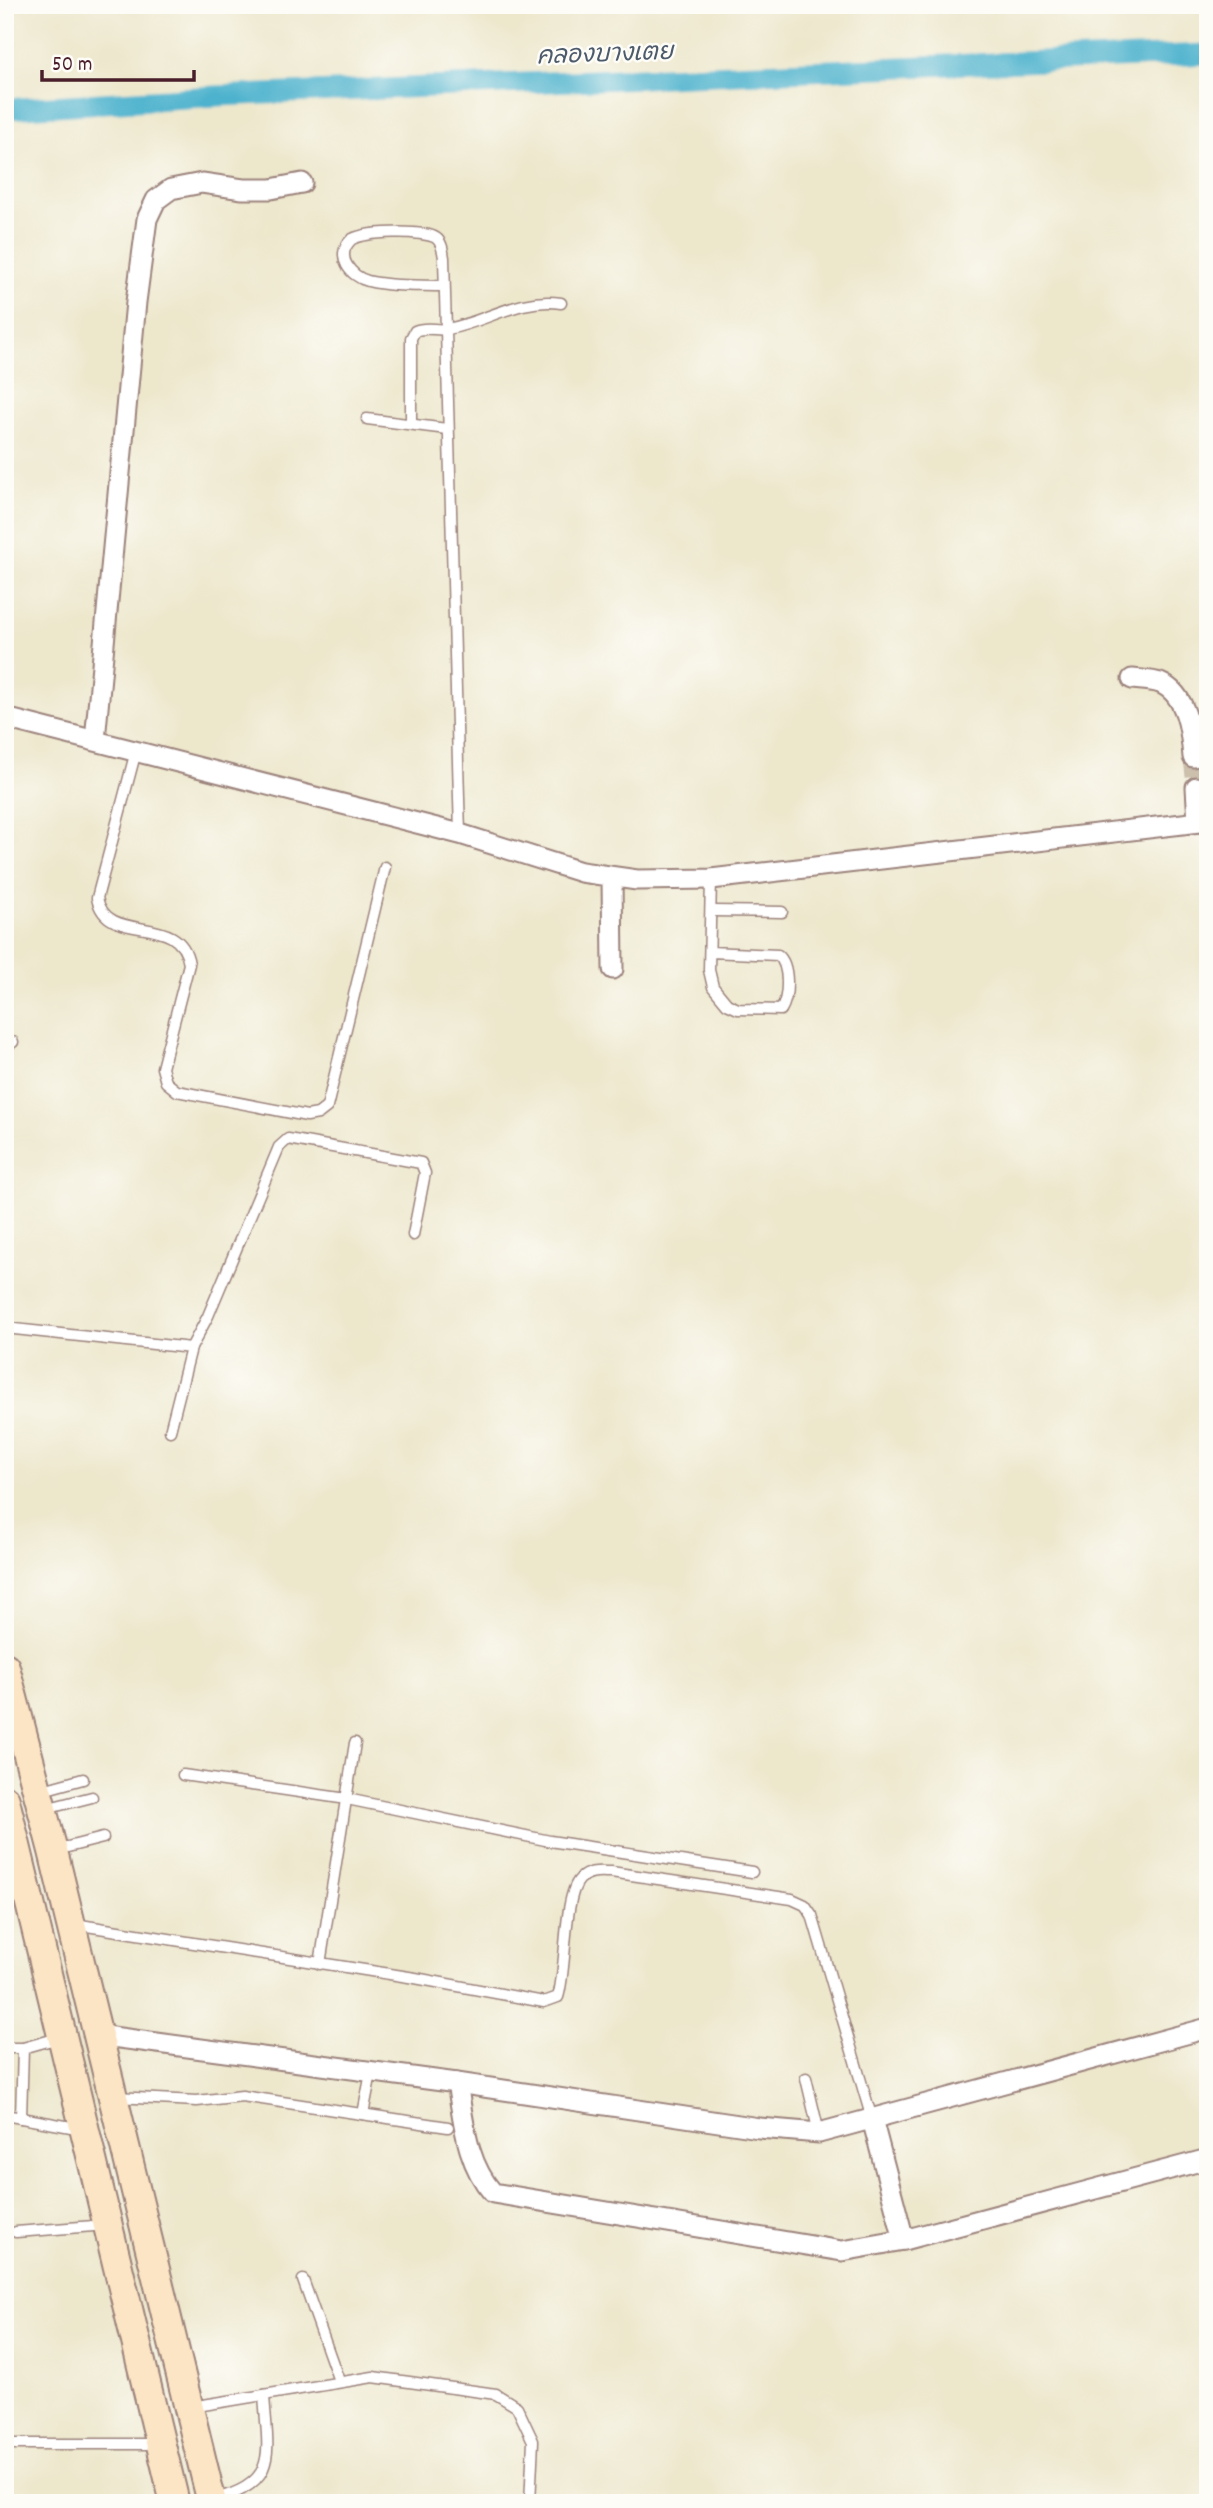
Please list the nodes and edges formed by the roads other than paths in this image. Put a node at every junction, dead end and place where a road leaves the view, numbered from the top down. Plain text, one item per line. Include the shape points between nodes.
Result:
1 (302, 183) dead end
2 (444, 286) junction
3 (561, 303) dead end
4 (446, 329) junction
5 (367, 419) dead end
6 (411, 424) junction
7 (447, 429) junction
8 (1132, 679) dead end
9 (5, 718) edge
10 (95, 740) junction
11 (136, 751) junction
12 (1194, 757) tunnel mouth
13 (1196, 787) tunnel mouth
14 (1203, 822) edge
15 (460, 834) junction
16 (385, 866) dead end
17 (612, 878) junction
18 (711, 878) junction
19 (712, 911) junction
20 (782, 912) dead end
21 (710, 952) junction
22 (613, 969) dead end
23 (413, 1235) dead end
24 (5, 1328) edge
25 (191, 1348) junction
26 (170, 1431) dead end
27 (5, 1667) edge
28 (355, 1743) dead end
29 (183, 1775) dead end
30 (83, 1779) dead end
31 (92, 1797) dead end
32 (346, 1798) junction
33 (5, 1800) edge
34 (39, 1800) junction
35 (103, 1838) dead end
36 (53, 1851) junction
37 (12, 1853) edge
38 (752, 1872) dead end
39 (70, 1924) junction
40 (320, 1964) junction
41 (1208, 2028) edge
42 (97, 2035) junction
43 (62, 2037) junction
44 (5, 2048) edge
45 (23, 2048) junction
46 (371, 2073) junction
47 (806, 2078) dead end
48 (457, 2083) junction
49 (113, 2097) junction
50 (363, 2114) junction
51 (5, 2115) edge
52 (21, 2118) junction
53 (872, 2119) junction
54 (448, 2127) dead end
55 (86, 2130) junction
56 (819, 2133) junction
57 (1208, 2159) edge
58 (110, 2225) junction
59 (16, 2232) dead end
60 (904, 2240) junction
61 (303, 2280) dead end
62 (339, 2381) junction
63 (264, 2395) junction
64 (187, 2407) junction
65 (5, 2444) edge
66 (160, 2444) junction
67 (211, 2501) edge
68 (174, 2503) edge
69 (530, 2503) edge

1 - 10 street via 243,190 202,183 171,189 156,200 147,219
2 - 2 lane via 442,246 436,238 364,233 350,241 345,252 352,275 365,281
2 - 4 lane
3 - 4 lane via 541,300 517,305
4 - 6 lane via 421,328 411,338
4 - 7 lane
5 - 6 lane
6 - 7 lane
7 - 15 lane
8 - 12 street via 1160,683 1175,696 1190,724
9 - 10 street
10 - 11 street
11 - 15 street
11 - 16 lane via 97,898 99,911 108,920 178,939 186,950 189,964 162,1068 166,1082 177,1091 307,1116 327,1107
13 - 14 street
14 - 18 street
15 - 17 street
17 - 18 street
17 - 22 street
18 - 19 lane
19 - 20 lane
19 - 21 lane
21 - 21 lane via 713,987 727,1004 738,1009 781,1010 786,996 785,967 778,955
23 - 25 lane via 425,1173 421,1163 288,1139 279,1147
24 - 25 lane
25 - 26 lane
27 - 34 main road
28 - 32 lane
29 - 32 lane
30 - 34 lane
31 - 34 lane
32 - 38 lane via 550,1841
32 - 40 lane
33 - 37 main road
34 - 36 main road
35 - 36 lane
36 - 39 main road
37 - 43 main road
39 - 40 lane
39 - 42 main road
40 - 53 lane via 544,2002 558,1997 564,1978 569,1908 579,1880 592,1872 792,1899 812,1915
41 - 53 street
42 - 46 street
42 - 49 main road
43 - 45 lane
43 - 55 main road
44 - 45 lane
45 - 52 lane
46 - 48 street
46 - 50 lane
47 - 56 lane
48 - 56 street
48 - 60 street via 471,2157 492,2193 842,2250
49 - 50 lane via 197,2101 242,2096
49 - 64 main road
50 - 54 lane
51 - 52 lane
52 - 55 lane
53 - 56 street
53 - 60 street
55 - 58 main road
57 - 60 street
58 - 59 lane
58 - 66 main road
61 - 62 lane
62 - 63 lane
62 - 69 lane via 373,2377 496,2394 517,2407 533,2441
63 - 64 lane
63 - 67 lane via 268,2460 264,2471 239,2493
64 - 67 main road
65 - 66 lane
66 - 68 main road

